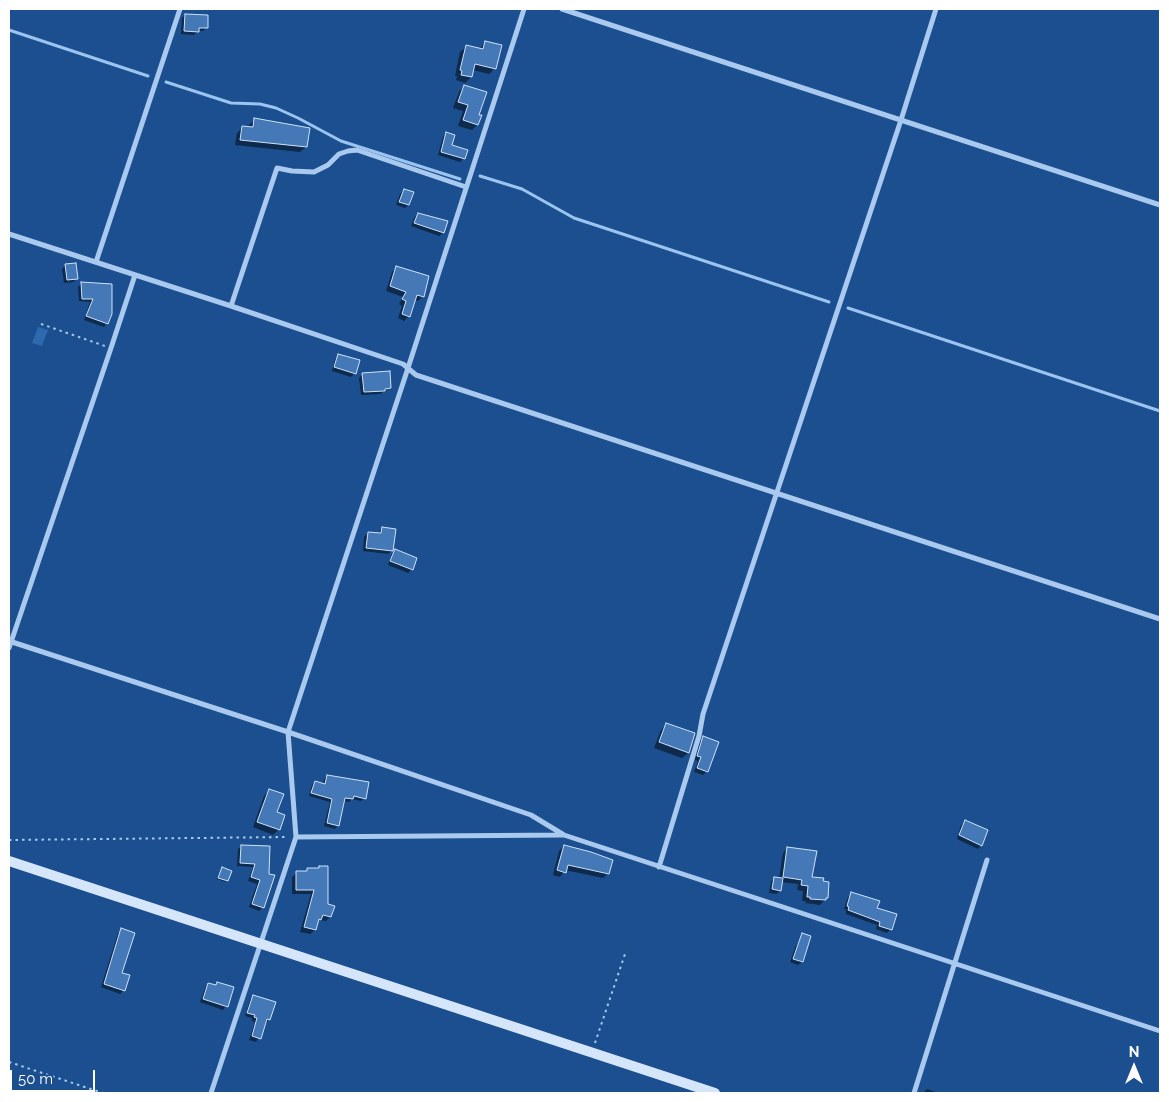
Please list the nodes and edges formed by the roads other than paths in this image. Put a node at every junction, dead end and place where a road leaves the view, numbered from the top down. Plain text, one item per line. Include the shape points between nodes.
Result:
1 (180, 9) edge
2 (524, 9) edge
3 (562, 9) edge
4 (936, 9) edge
5 (901, 120) junction
6 (466, 187) junction
7 (1160, 205) edge
8 (9, 234) edge
9 (96, 262) junction
10 (135, 275) junction
11 (231, 306) junction
12 (408, 368) junction
13 (776, 492) junction
14 (1160, 619) edge
15 (9, 644) edge
16 (288, 732) junction
17 (564, 835) junction
18 (296, 837) junction
19 (987, 860) dead end
20 (9, 861) edge
21 (659, 866) junction
22 (260, 944) junction
23 (955, 964) junction
24 (1160, 1031) edge
25 (211, 1093) edge
26 (715, 1093) edge
27 (914, 1093) edge

1 - 9 street
2 - 6 street
3 - 5 street
4 - 5 street
5 - 7 street
5 - 13 street
6 - 11 street via 357,150 339,154 314,172 277,168
6 - 12 street
8 - 9 street
9 - 10 street
10 - 11 street
10 - 15 street
11 - 12 street
12 - 13 street via 416,375
12 - 16 street
13 - 14 street
13 - 21 street via 703,714
15 - 16 street
16 - 17 street via 531,815
16 - 18 street
17 - 18 street
17 - 21 street
18 - 22 street
19 - 23 street
20 - 22 street
21 - 23 street
22 - 25 street
22 - 26 street
23 - 24 street
23 - 27 street

